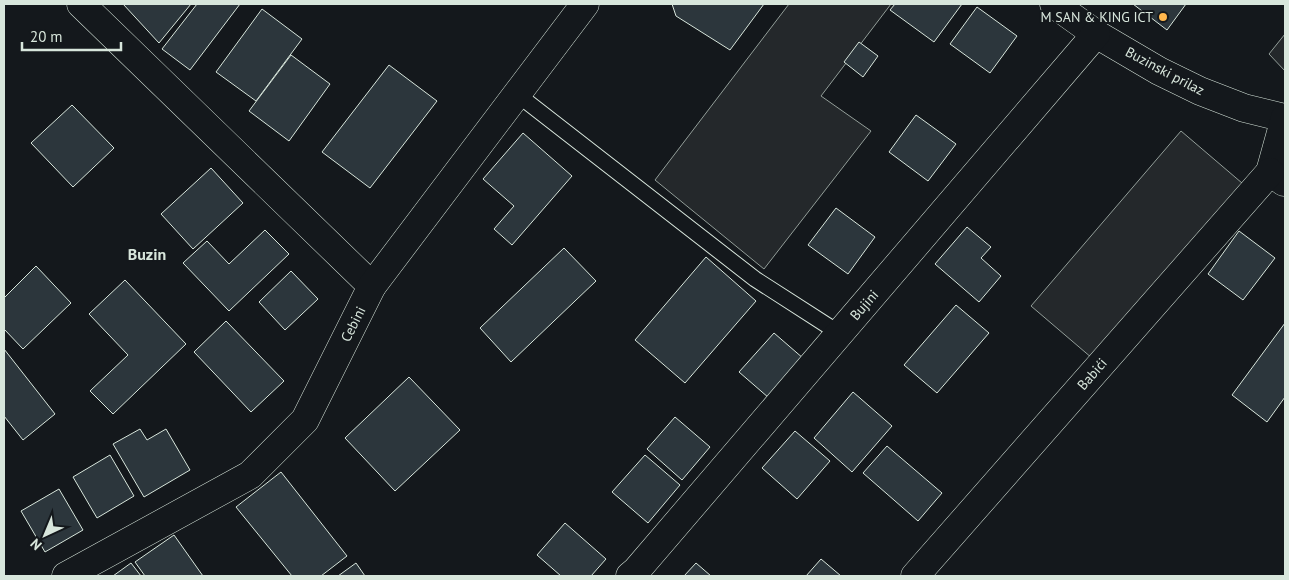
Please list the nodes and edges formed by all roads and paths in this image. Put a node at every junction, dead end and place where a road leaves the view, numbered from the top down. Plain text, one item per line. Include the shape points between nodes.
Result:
1 (81, 4) edge
2 (585, 4) edge
3 (1054, 4) edge
4 (1096, 34) junction
5 (517, 94) junction
6 (1285, 118) edge
7 (1278, 177) edge
8 (372, 286) junction
9 (839, 333) junction
10 (66, 576) edge
11 (630, 576) edge
12 (914, 576) edge

1 - 8 street
2 - 5 street, Cebini
3 - 4 street, Buzinski prilaz
4 - 6 street, Buzinski prilaz via 1200,91 1244,108
4 - 9 street, Bujini
5 - 8 street, Cebini
5 - 9 lane via 756,279
6 - 7 street, Buzinski prilaz
7 - 12 street, Babići
8 - 10 street, Cebini via 305,420 250,474
9 - 11 street, Bujini

